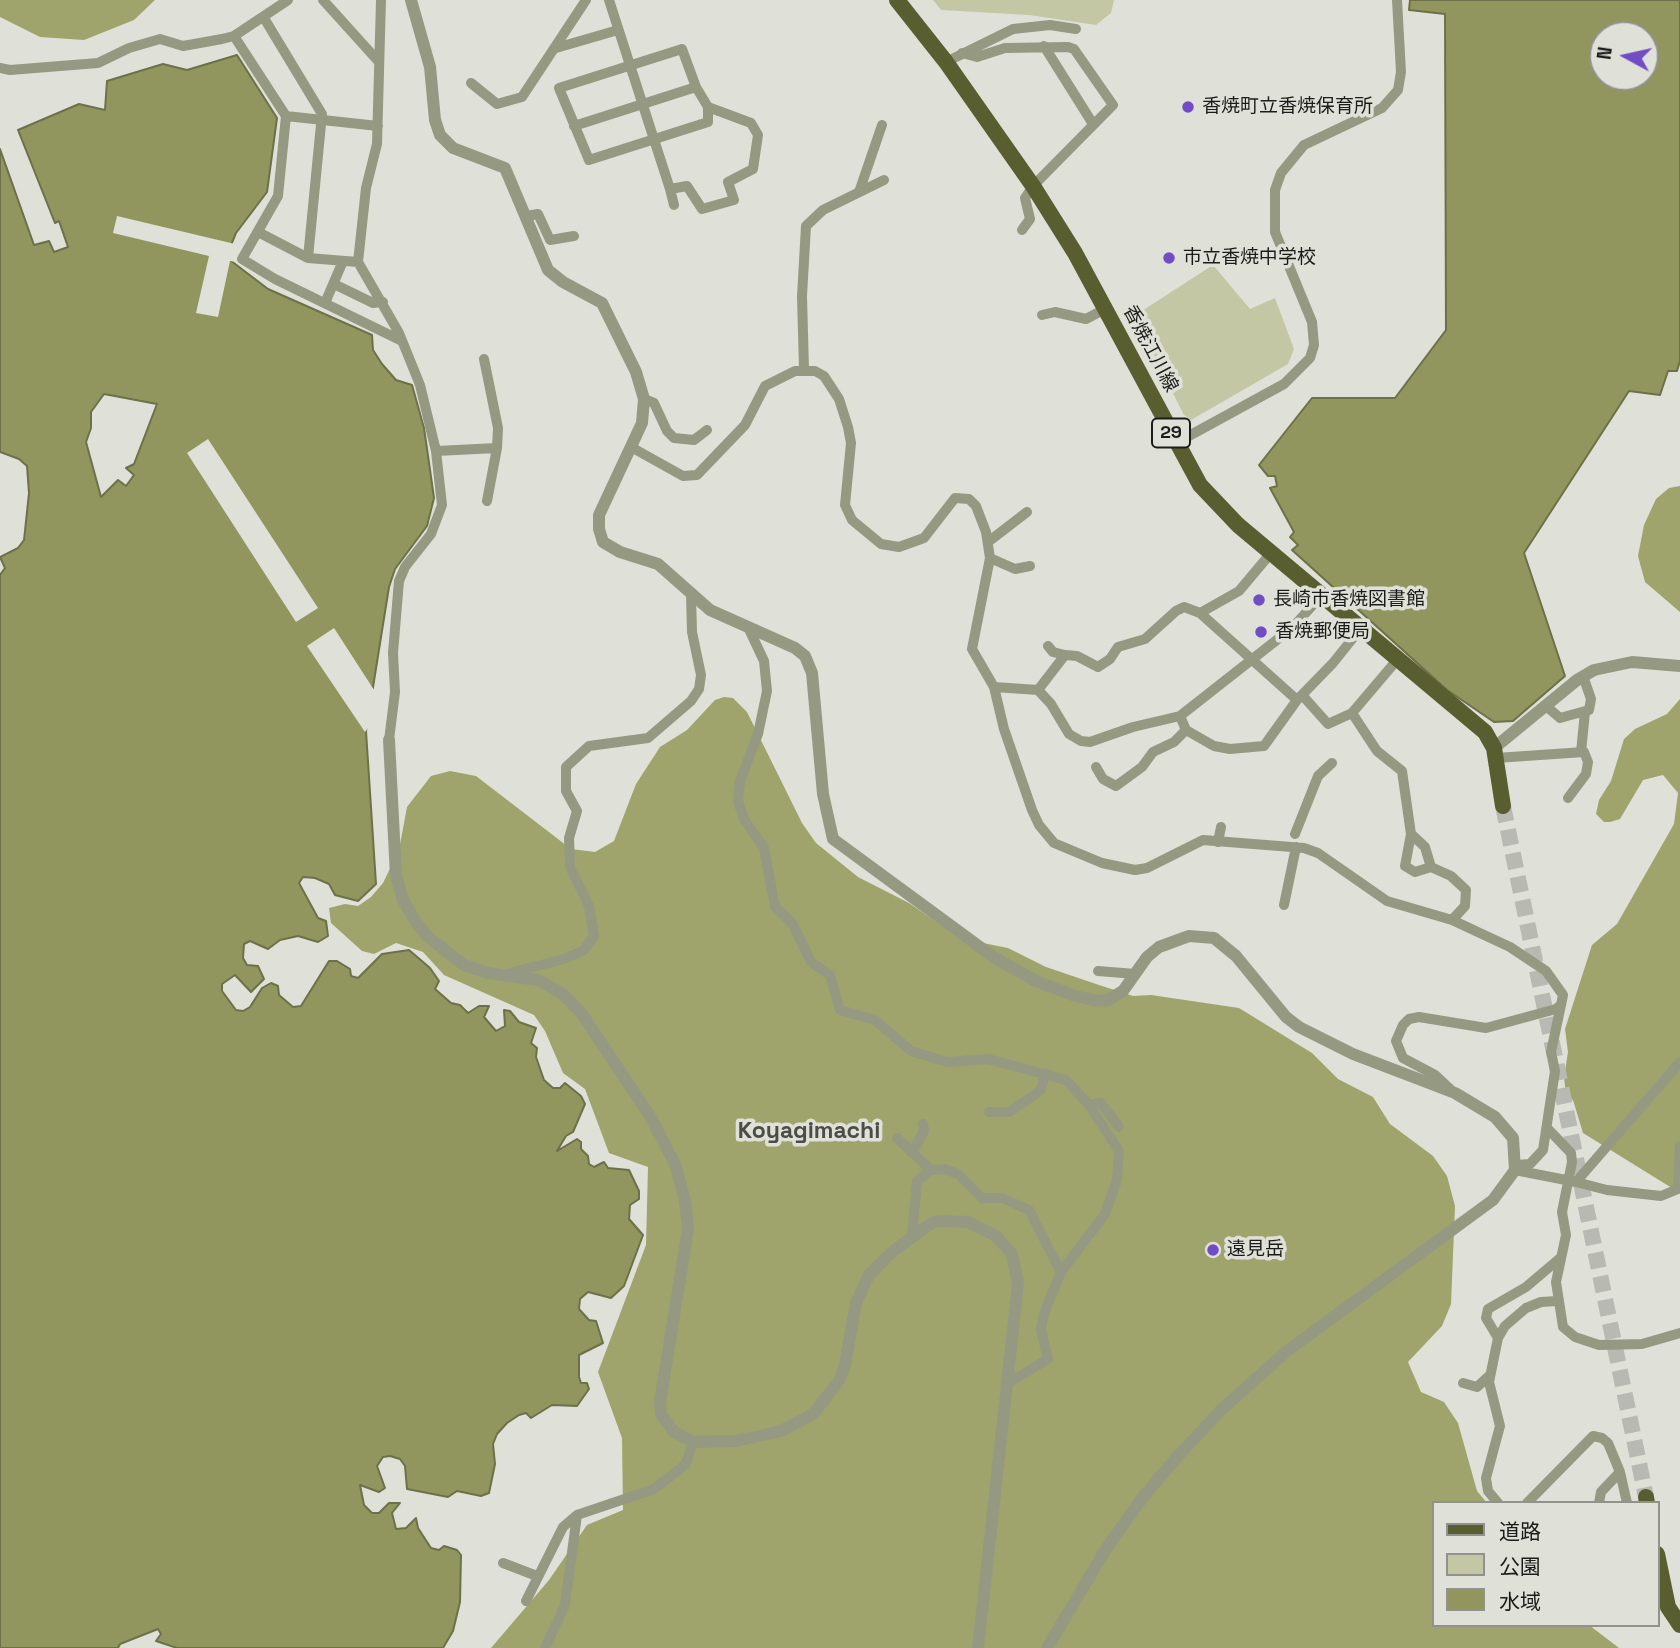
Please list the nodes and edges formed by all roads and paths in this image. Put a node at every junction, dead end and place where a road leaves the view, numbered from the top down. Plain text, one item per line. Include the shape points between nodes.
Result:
1 (288, 0) edge
2 (323, 0) edge
3 (381, 0) edge
4 (411, 0) edge
5 (586, 0) edge
6 (609, 0) edge
7 (897, 0) edge
8 (1397, 0) edge
9 (264, 18) junction
10 (1076, 29) dead end
11 (618, 30) junction
12 (234, 36) junction
13 (1044, 46) junction
14 (556, 48) junction
15 (962, 53) junction
16 (379, 62) junction
17 (946, 62) junction
18 (631, 66) junction
19 (0, 68) edge
20 (471, 83) dead end
21 (696, 87) junction
22 (643, 102) junction
23 (708, 107) junction
24 (286, 116) junction
25 (323, 120) junction
26 (1093, 124) junction
27 (882, 125) dead end
28 (377, 126) junction
29 (574, 126) junction
30 (654, 139) junction
31 (884, 180) dead end
32 (1033, 186) junction
33 (670, 189) junction
34 (859, 192) junction
35 (674, 205) dead end
36 (526, 216) junction
37 (1022, 230) dead end
38 (258, 232) junction
39 (574, 236) dead end
40 (308, 258) junction
41 (343, 261) junction
42 (358, 262) junction
43 (334, 284) junction
44 (383, 302) junction
45 (324, 303) junction
46 (1105, 309) junction
47 (1042, 315) dead end
48 (402, 341) junction
49 (484, 359) dead end
50 (804, 369) junction
51 (644, 399) junction
52 (707, 430) dead end
53 (1176, 443) junction
54 (631, 447) junction
55 (497, 449) junction
56 (436, 451) junction
57 (487, 501) dead end
58 (1027, 512) dead end
59 (988, 542) junction
60 (1271, 553) junction
61 (990, 558) junction
62 (1030, 566) dead end
63 (691, 594) junction
64 (1322, 596) junction
65 (1200, 613) junction
66 (748, 627) junction
67 (1361, 628) junction
68 (1048, 646) dead end
69 (1065, 655) junction
70 (1250, 660) junction
71 (1397, 660) junction
72 (1680, 666) edge
73 (1583, 677) junction
74 (994, 687) junction
75 (1038, 690) junction
76 (1300, 698) junction
77 (1546, 706) junction
78 (1585, 712) junction
79 (1352, 713) junction
80 (1180, 716) junction
81 (1186, 730) junction
82 (389, 740) joint
83 (1581, 752) junction
84 (1495, 753) junction
85 (1332, 762) dead end
86 (1096, 767) dead end
87 (1568, 798) dead end
88 (1503, 806) tunnel mouth
89 (1221, 827) dead end
90 (1295, 834) dead end
91 (1411, 834) junction
92 (1218, 842) junction
93 (1296, 847) junction
94 (1431, 867) junction
95 (1284, 905) dead end
96 (1452, 920) junction
97 (1098, 971) dead end
98 (1135, 974) junction
99 (503, 975) junction
100 (1561, 1006) junction
101 (1680, 1062) edge
102 (1045, 1073) junction
103 (1455, 1093) junction
104 (1089, 1105) junction
105 (989, 1112) dead end
106 (923, 1124) dead end
107 (1119, 1128) dead end
108 (1548, 1129) junction
109 (897, 1138) dead end
110 (1680, 1146) edge
111 (912, 1153) junction
112 (1516, 1168) junction
113 (931, 1170) junction
114 (1680, 1173) edge
115 (1571, 1181) junction
116 (1679, 1188) edge
117 (912, 1236) junction
118 (1559, 1259) junction
119 (1061, 1272) junction
120 (1557, 1301) junction
121 (1680, 1333) edge
122 (1499, 1339) junction
123 (1489, 1376) junction
124 (1008, 1383) junction
125 (1463, 1383) dead end
126 (693, 1442) junction
127 (1620, 1472) junction
128 (1496, 1501) edge
129 (1529, 1501) edge
130 (1599, 1501) edge
131 (1627, 1501) edge
132 (577, 1515) junction
133 (503, 1563) dead end
134 (1659, 1572) edge
135 (537, 1576) junction
136 (1662, 1600) edge
137 (526, 1601) dead end
138 (1680, 1625) edge
139 (544, 1648) edge
140 (978, 1648) edge
141 (1047, 1648) edge

1 - 9 street
2 - 16 street
3 - 16 street
4 - 36 street via 430,67 440,135 453,148 505,168
5 - 14 street
6 - 11 street
7 - 17 main road, 香焼江川線 / 29
8 - 53 street via 1398,90 1382,108 1304,145 1281,173 1275,190 1275,232 1312,322 1310,358 1284,384
9 - 12 street
9 - 25 street via 321,109
10 - 15 street via 1050,25 1013,29
11 - 14 street
11 - 18 street
12 - 19 street via 183,46 160,39 88,65
12 - 24 street
13 - 15 street via 1005,48 977,57
13 - 26 street
13 - 26 street via 1074,49 1113,105
14 - 20 street via 522,97 497,104
15 - 17 street
16 - 28 street
17 - 32 main road, 香焼江川線 / 29
18 - 21 street via 682,49
18 - 22 street
18 - 29 street via 559,88
21 - 22 street
21 - 23 street
22 - 29 street
22 - 30 street
23 - 30 street via 708,122
23 - 33 street via 756,128 753,169 728,182 734,200 702,209 687,186
24 - 25 street
24 - 38 street via 278,196
25 - 28 street
25 - 40 street
26 - 32 street
27 - 34 street
28 - 42 street
29 - 30 street via 589,160
30 - 33 street
31 - 34 street
32 - 37 street via 1025,198 1030,219
32 - 46 main road, 香焼江川線 / 29
33 - 35 street
34 - 50 street via 823,210 810,220 803,234
36 - 39 street via 538,214 550,240
36 - 51 street via 548,270 592,295 608,312
38 - 40 street
38 - 45 street via 242,259
40 - 41 street
41 - 42 street
41 - 43 street
42 - 44 street
43 - 44 street via 373,303
43 - 45 street
44 - 48 street
45 - 48 street
46 - 47 street via 1086,319 1055,312
46 - 53 main road, 香焼江川線 / 29
48 - 56 street via 420,385
49 - 55 street via 498,428
50 - 54 street via 783,374 765,386 745,425 697,475 683,476
50 - 59 street via 830,382 848,427 851,443 845,505 852,520 881,544 905,546 924,538 946,507 961,496 976,506
51 - 52 street via 654,403 674,438 694,440
51 - 54 street via 642,423
53 - 60 main road, 香焼江川線 / 29 via 1211,499
54 - 63 street via 599,515 600,536 620,552 667,570
55 - 56 street
55 - 57 street
56 - 82 street via 440,516 399,581
58 - 59 street
59 - 61 street
60 - 64 main road, 香焼江川線 / 29
60 - 65 street via 1238,592
61 - 62 street via 1015,569
61 - 74 street via 972,649
63 - 66 street via 710,610
63 - 99 street via 692,632 701,675 691,701 648,738 589,746 566,767 566,790 577,811 569,838 570,867 589,906 594,936 583,950 564,959
64 - 67 main road, 香焼江川線 / 29
64 - 70 street via 1292,628
65 - 69 street via 1184,607 1176,611 1145,639 1118,647 1098,667
65 - 70 street
66 - 98 street via 795,648 808,660 826,814 838,844 995,958 1036,981 1074,996 1103,1001 1123,991
66 - 102 street via 764,661 768,691 740,781 738,802 764,848 775,907 792,923 811,962 830,975 840,1010 875,1020 911,1051 947,1062 988,1059
67 - 71 main road, 香焼江川線 / 29
67 - 76 street
68 - 69 street
69 - 75 street
70 - 76 street
70 - 80 street
71 - 79 street
71 - 84 main road, 香焼江川線 / 29 via 1480,728
72 - 73 street via 1632,662
73 - 77 street
73 - 78 street via 1591,699
74 - 75 street
74 - 92 street via 1032,810 1054,843 1102,863 1141,870 1198,841
75 - 80 street via 1069,734 1081,741
76 - 79 street via 1328,724
76 - 81 street via 1264,746 1221,748
77 - 78 street via 1560,718
77 - 84 street
78 - 83 street
79 - 91 street via 1377,751 1402,771
80 - 81 street
81 - 86 street via 1116,786 1103,779
82 - 99 street via 393,844 403,900 428,937 446,953 464,965
83 - 84 street
83 - 87 street via 1587,755 1586,774
84 - 88 main road
85 - 90 street via 1318,776
89 - 92 street
91 - 94 street via 1424,847
91 - 94 street via 1405,866 1415,872
92 - 93 street
93 - 95 street
93 - 96 street via 1318,853 1387,901
94 - 96 street via 1466,890 1465,906
96 - 100 street via 1538,964 1563,995
97 - 98 street
98 - 103 street via 1159,947 1189,936 1208,936 1236,956 1299,1027 1353,1054
99 - 126 street via 553,987 582,1014 650,1116 676,1166 688,1229 660,1402 666,1424
100 - 103 street via 1486,1028 1419,1017 1405,1022 1396,1041 1403,1058 1435,1075
100 - 108 street via 1551,1052 1555,1071
101 - 115 street
102 - 104 street via 1066,1080
102 - 105 street via 1041,1089 1034,1095 1009,1112
103 - 112 street via 1505,1126 1514,1143
104 - 107 street via 1101,1103
104 - 119 street via 1116,1142 1117,1180 1097,1227
106 - 111 street
108 - 112 street via 1543,1150 1530,1164
108 - 115 street via 1570,1153
109 - 111 street
110 - 114 street
111 - 113 street
112 - 115 street
112 - 141 street via 1502,1191 1483,1209 1287,1351 1222,1409 1143,1497
113 - 117 street via 915,1186
113 - 119 street via 958,1174 977,1195 1002,1198 1029,1210
114 - 116 street
115 - 116 street via 1661,1196
115 - 118 street via 1562,1212 1566,1235
117 - 124 street via 937,1221 968,1222 996,1236 1012,1254 1018,1284
117 - 126 street via 869,1275 856,1303 842,1373 813,1414 781,1432
118 - 120 street
118 - 122 street via 1526,1287 1488,1309 1486,1318
119 - 124 street via 1042,1322 1048,1359
120 - 121 street via 1568,1333 1591,1344 1642,1344
120 - 122 street via 1525,1308 1505,1326
122 - 123 street
123 - 125 street via 1477,1387
123 - 128 street via 1500,1426 1486,1478 1488,1491
124 - 140 street
126 - 132 street via 686,1464 654,1489
127 - 129 street via 1606,1440 1593,1436
127 - 130 street via 1601,1492
127 - 131 street
132 - 135 street via 563,1527
132 - 139 street via 565,1605
133 - 135 street
134 - 136 main road
135 - 137 street
136 - 138 main road

